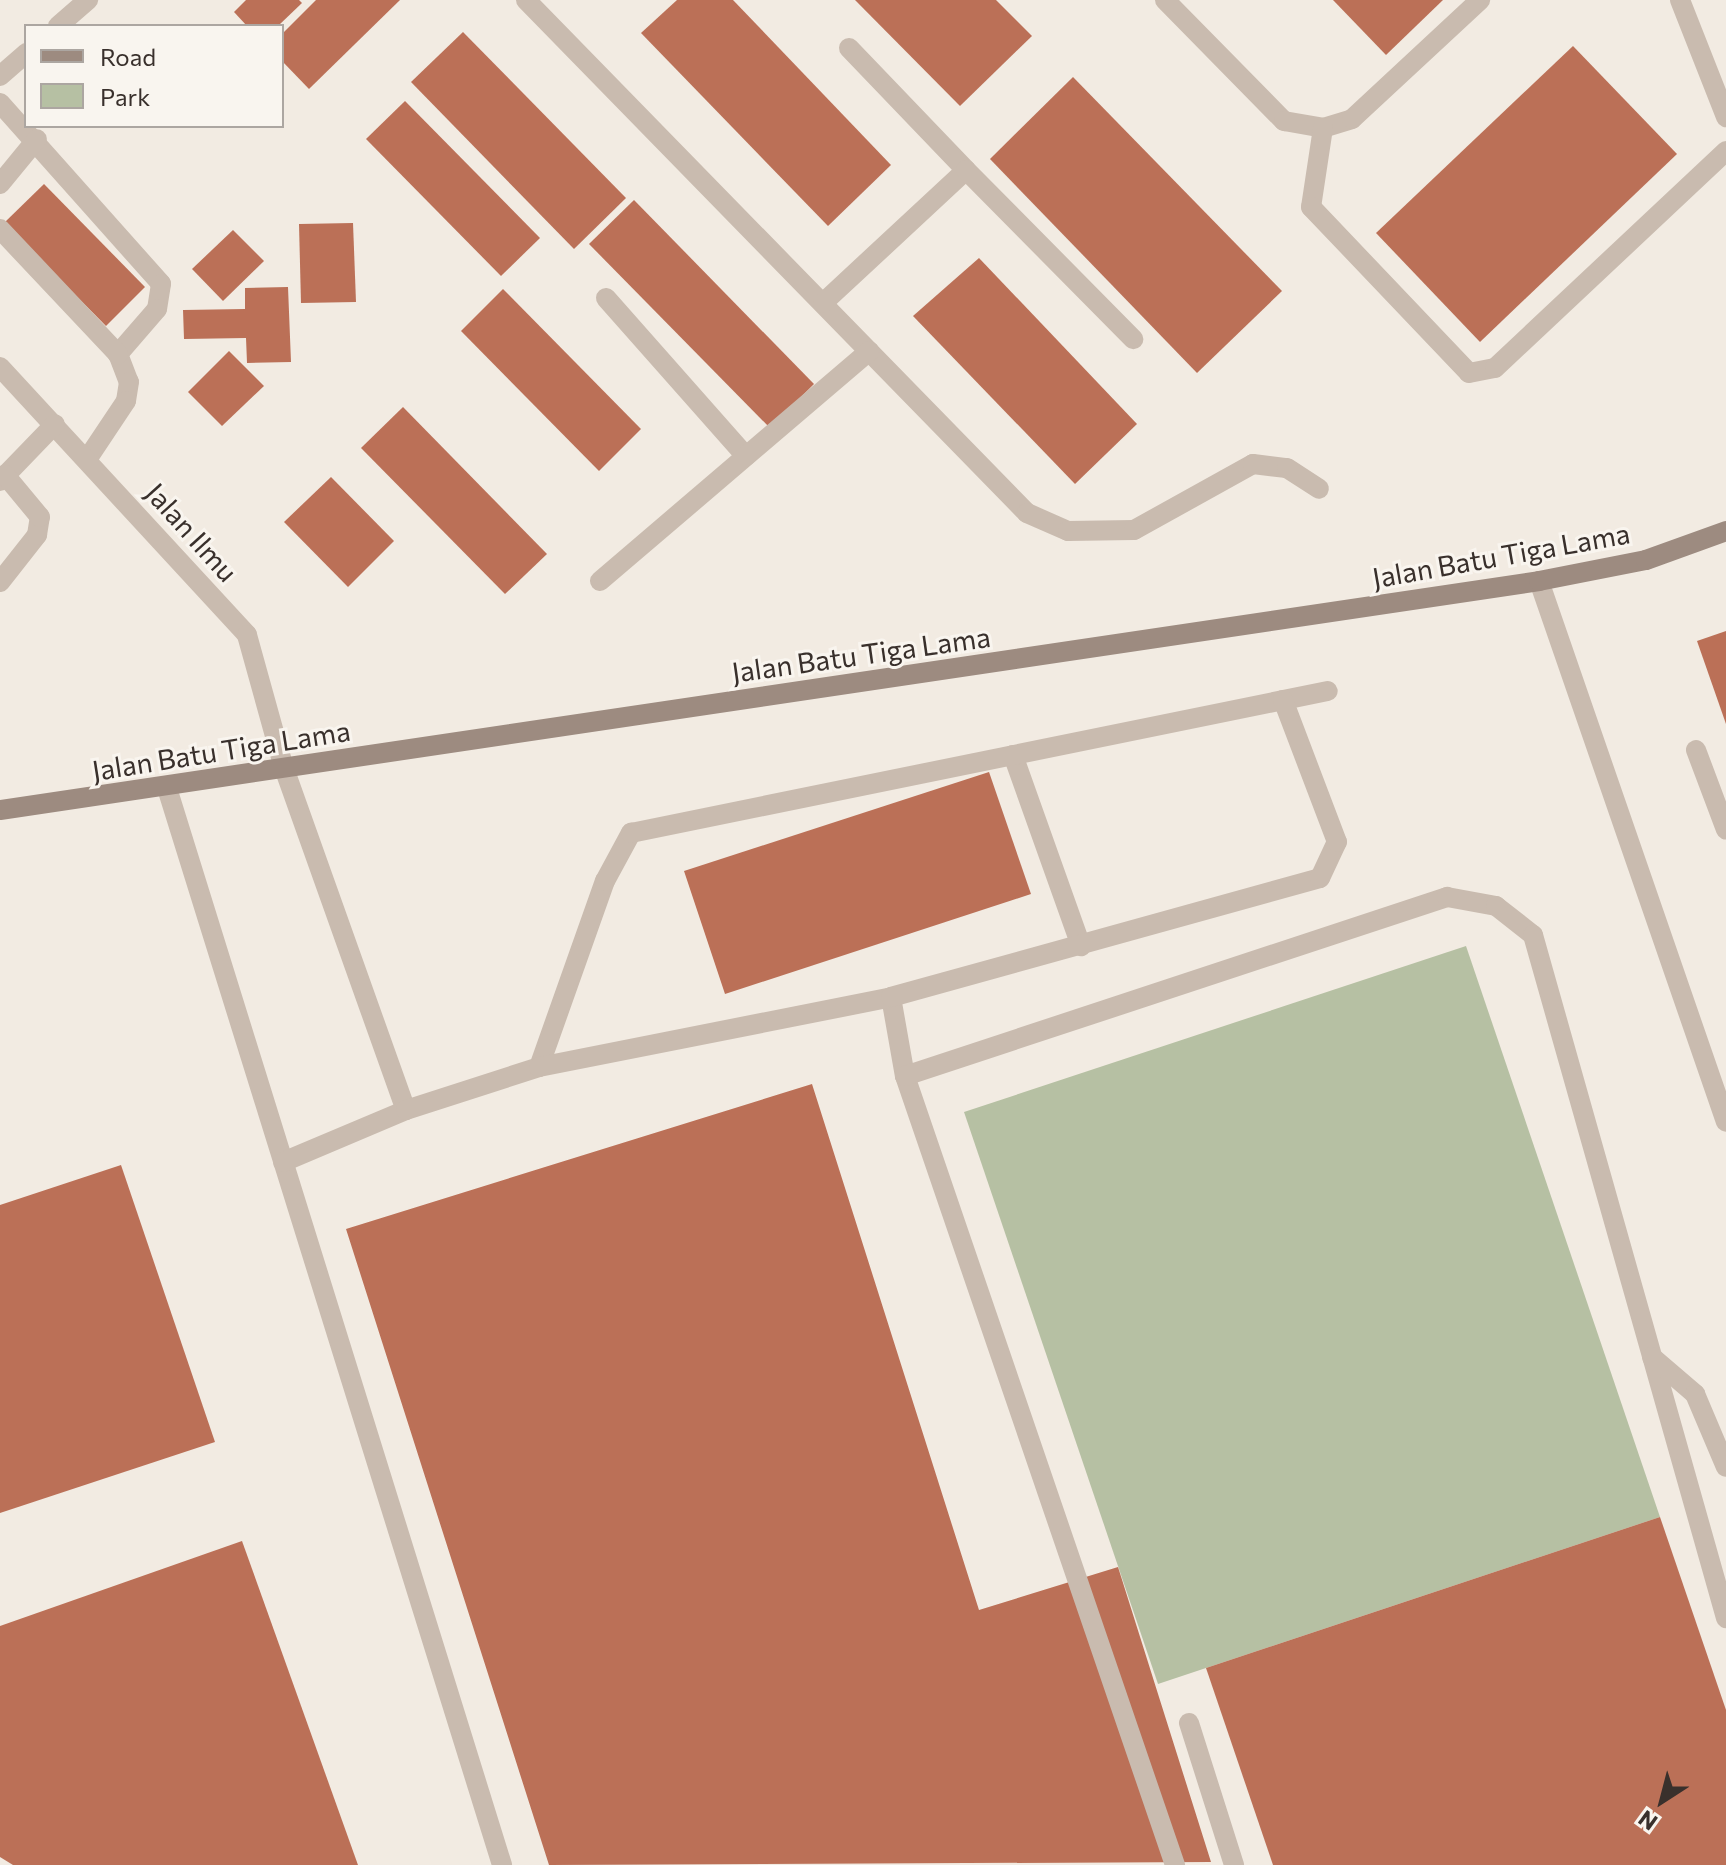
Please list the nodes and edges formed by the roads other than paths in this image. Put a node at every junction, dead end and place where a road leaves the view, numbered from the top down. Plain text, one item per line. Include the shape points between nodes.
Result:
1 (88, 0) edge
2 (526, 0) edge
3 (1165, 0) edge
4 (1480, 0) edge
5 (1680, 0) edge
6 (60, 24) edge
7 (849, 48) dead end
8 (24, 55) edge
9 (0, 76) edge
10 (0, 103) edge
11 (1726, 117) edge
12 (24, 126) edge
13 (26, 128) edge
14 (1323, 128) junction
15 (37, 139) junction
16 (1726, 151) edge
17 (966, 170) junction
18 (0, 184) edge
19 (0, 229) edge
20 (606, 298) dead end
21 (823, 303) junction
22 (1133, 339) dead end
23 (869, 351) junction
24 (118, 354) junction
25 (0, 367) edge
26 (55, 424) junction
27 (746, 456) junction
28 (88, 458) junction
29 (2, 478) edge
30 (1319, 489) dead end
31 (1726, 531) edge
32 (600, 581) dead end
33 (1539, 581) junction
34 (0, 582) edge
35 (1328, 691) dead end
36 (1283, 700) junction
37 (1696, 750) dead end
38 (1013, 755) junction
39 (284, 768) junction
40 (167, 788) junction
41 (0, 810) edge
42 (1726, 830) edge
43 (1081, 946) junction
44 (891, 997) junction
45 (539, 1067) junction
46 (905, 1076) junction
47 (406, 1110) junction
48 (1724, 1110) edge
49 (283, 1162) junction
50 (1652, 1357) junction
51 (1726, 1467) edge
52 (1726, 1618) edge
53 (1189, 1723) dead end
54 (502, 1865) edge
55 (1175, 1865) edge
56 (1234, 1865) edge

1 - 6 lane
2 - 21 lane
3 - 14 lane via 1284,121
4 - 14 lane via 1352,119
5 - 11 lane
7 - 17 lane
8 - 9 lane
10 - 12 lane
13 - 15 lane
14 - 16 lane via 1311,207 1469,373 1495,368
15 - 18 lane
15 - 24 lane via 161,284 157,309
17 - 21 lane
17 - 22 lane
19 - 24 lane
20 - 27 lane
21 - 23 lane
23 - 27 lane
23 - 30 lane via 1027,513 1068,531 1134,530 1253,464 1287,468
24 - 28 lane via 129,382 126,401
25 - 26 lane, Jalan Ilmu
26 - 28 lane, Jalan Ilmu
26 - 29 lane
27 - 32 lane
28 - 39 lane, Jalan Ilmu via 247,635
29 - 34 lane via 40,517 37,535
31 - 33 main road, Jalan Batu Tiga Lama via 1646,560
33 - 39 main road, Jalan Batu Tiga Lama
33 - 48 lane
35 - 36 lane
36 - 38 lane
36 - 43 lane via 1337,842 1320,878
37 - 42 lane
38 - 43 lane
38 - 45 lane via 631,833 605,881
39 - 40 main road, Jalan Batu Tiga Lama
39 - 47 lane, Jalan Ilmu
40 - 41 main road, Jalan Batu Tiga Lama
40 - 49 lane
43 - 44 lane
44 - 45 lane
44 - 46 lane
45 - 47 lane
46 - 50 lane via 1447,897 1496,906 1533,935
46 - 55 lane
47 - 49 lane
49 - 54 lane
50 - 51 lane via 1695,1394
50 - 52 lane
53 - 56 lane

